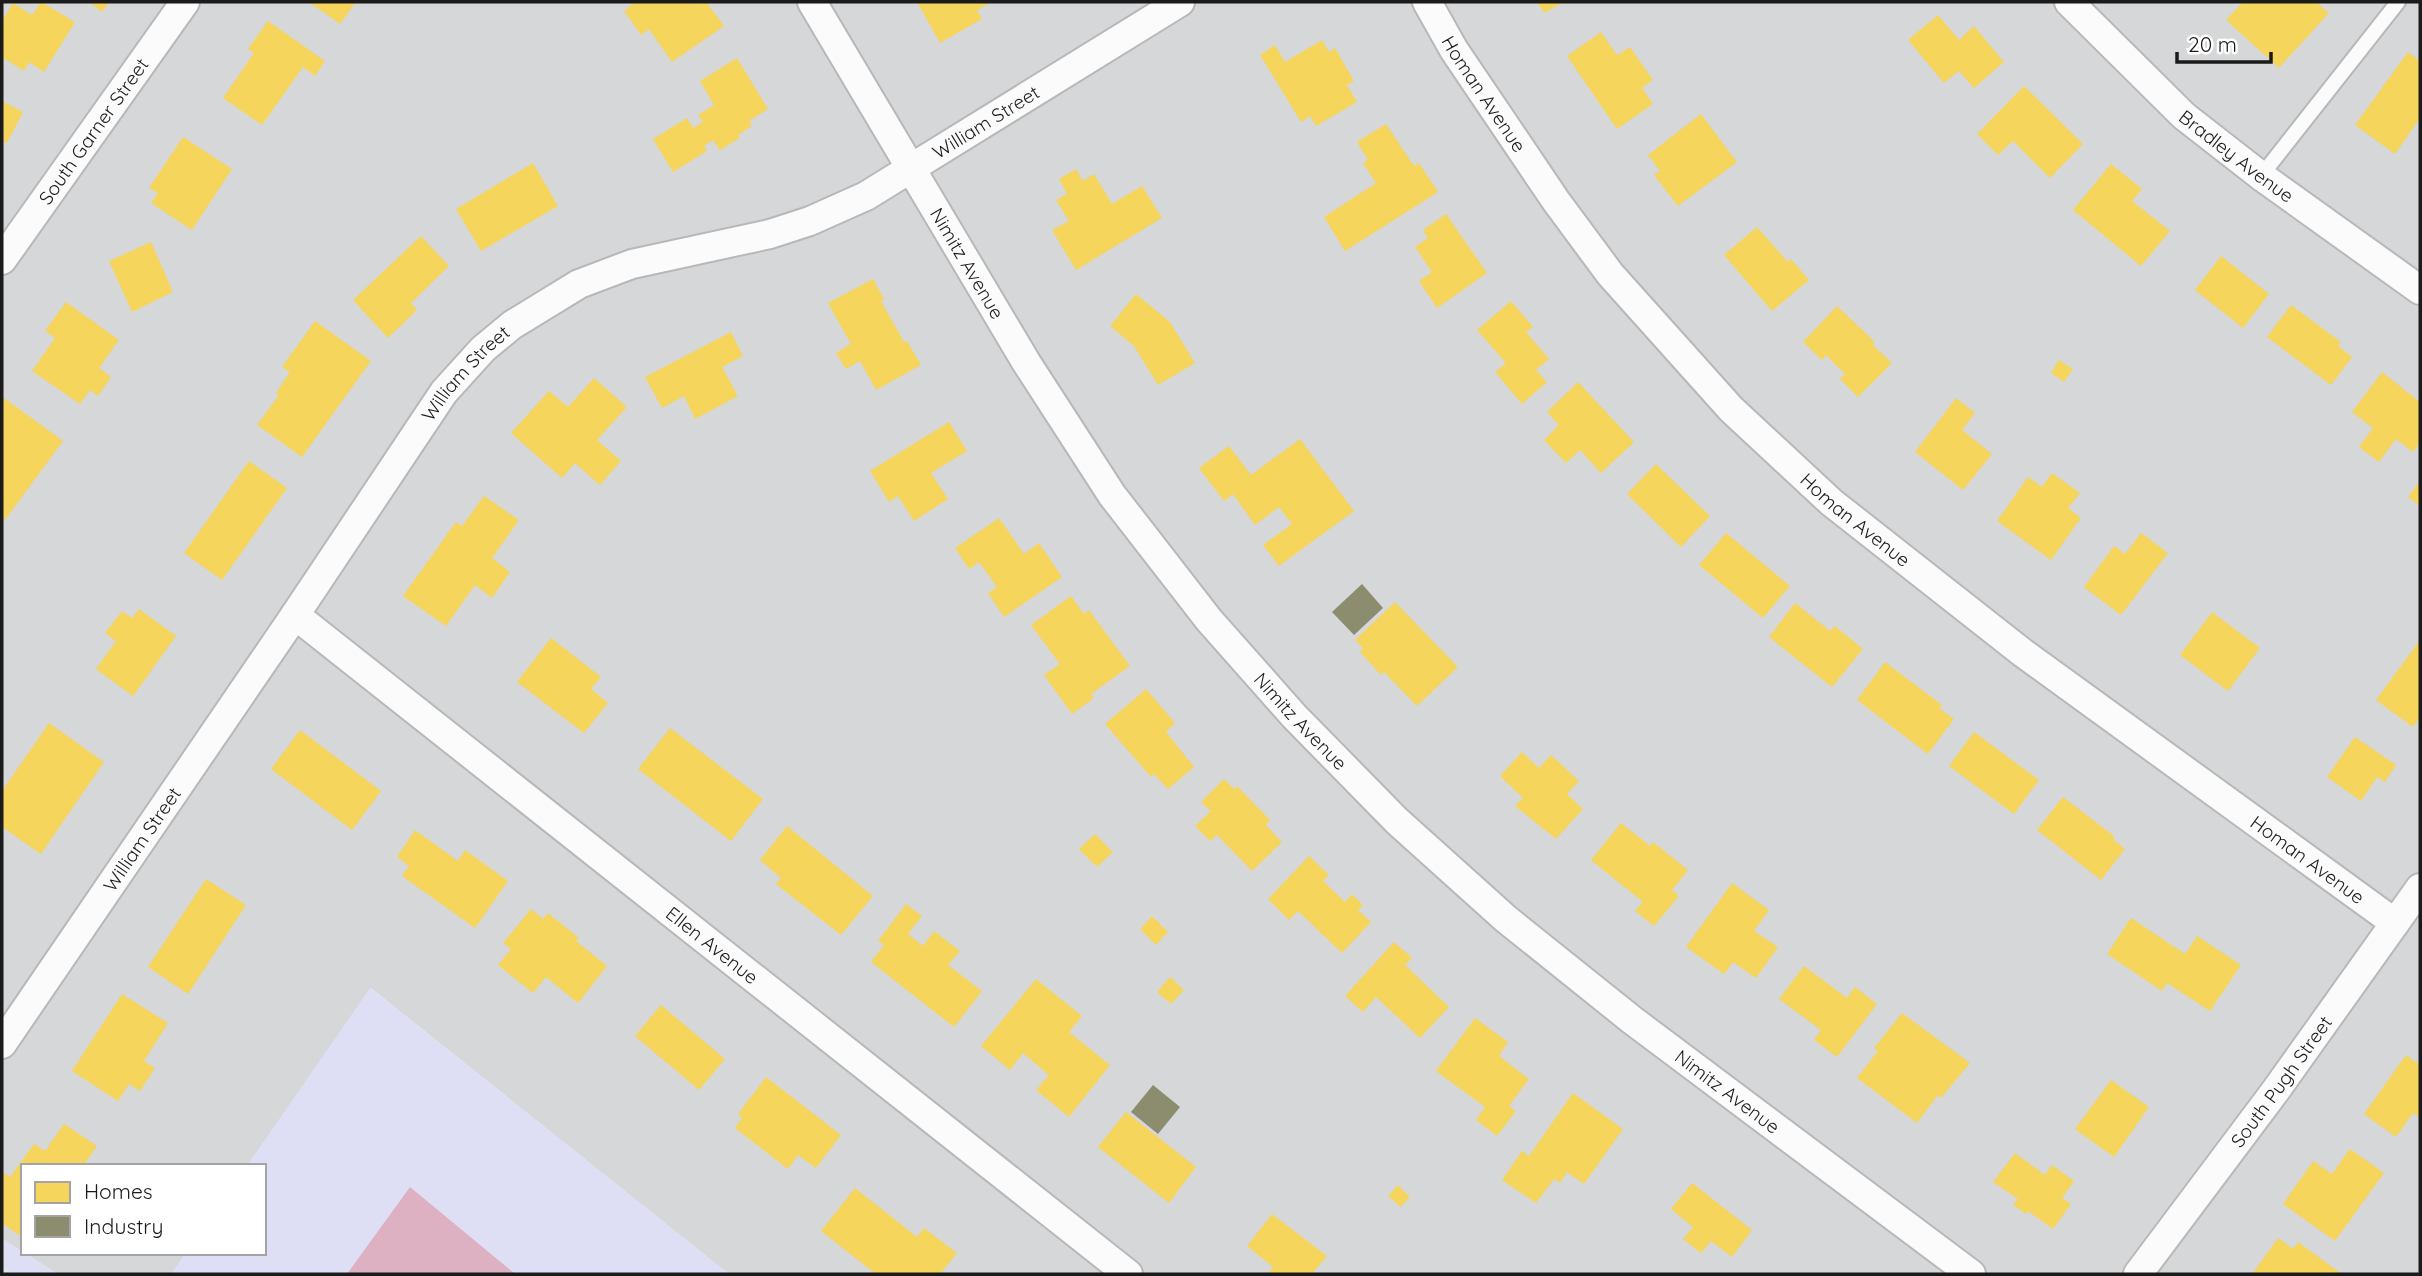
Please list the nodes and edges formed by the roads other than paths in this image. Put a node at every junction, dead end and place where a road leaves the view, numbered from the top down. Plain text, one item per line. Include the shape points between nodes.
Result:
1 (185, 2) edge
2 (811, 2) edge
3 (1180, 2) edge
4 (1427, 2) edge
5 (2069, 2) edge
6 (2398, 2) edge
7 (912, 168) junction
8 (2261, 176) junction
9 (2, 260) edge
10 (2420, 290) edge
11 (295, 615) junction
12 (2420, 888) edge
13 (2395, 923) junction
14 (2, 1044) edge
15 (1128, 1274) edge
16 (1971, 1274) edge
17 (2138, 1274) edge

1 - 9 street, South Garner Street
2 - 7 street, Nimitz Avenue
3 - 7 street, William Street
4 - 13 street, Homan Avenue via 1454,50 1610,274 1731,409 1831,502 2023,653
5 - 8 street, Bradley Avenue via 2184,116
6 - 8 lane
7 - 11 street, William Street via 866,196 810,221 632,264 579,284 512,325 444,392
7 - 16 street, Nimitz Avenue via 1026,362 1112,495 1209,620 1294,716 1397,821 1506,919 1632,1020
8 - 10 street, Bradley Avenue
11 - 14 street, William Street
11 - 15 street, Ellen Avenue
12 - 13 street, South Pugh Street
13 - 17 street, South Pugh Street

